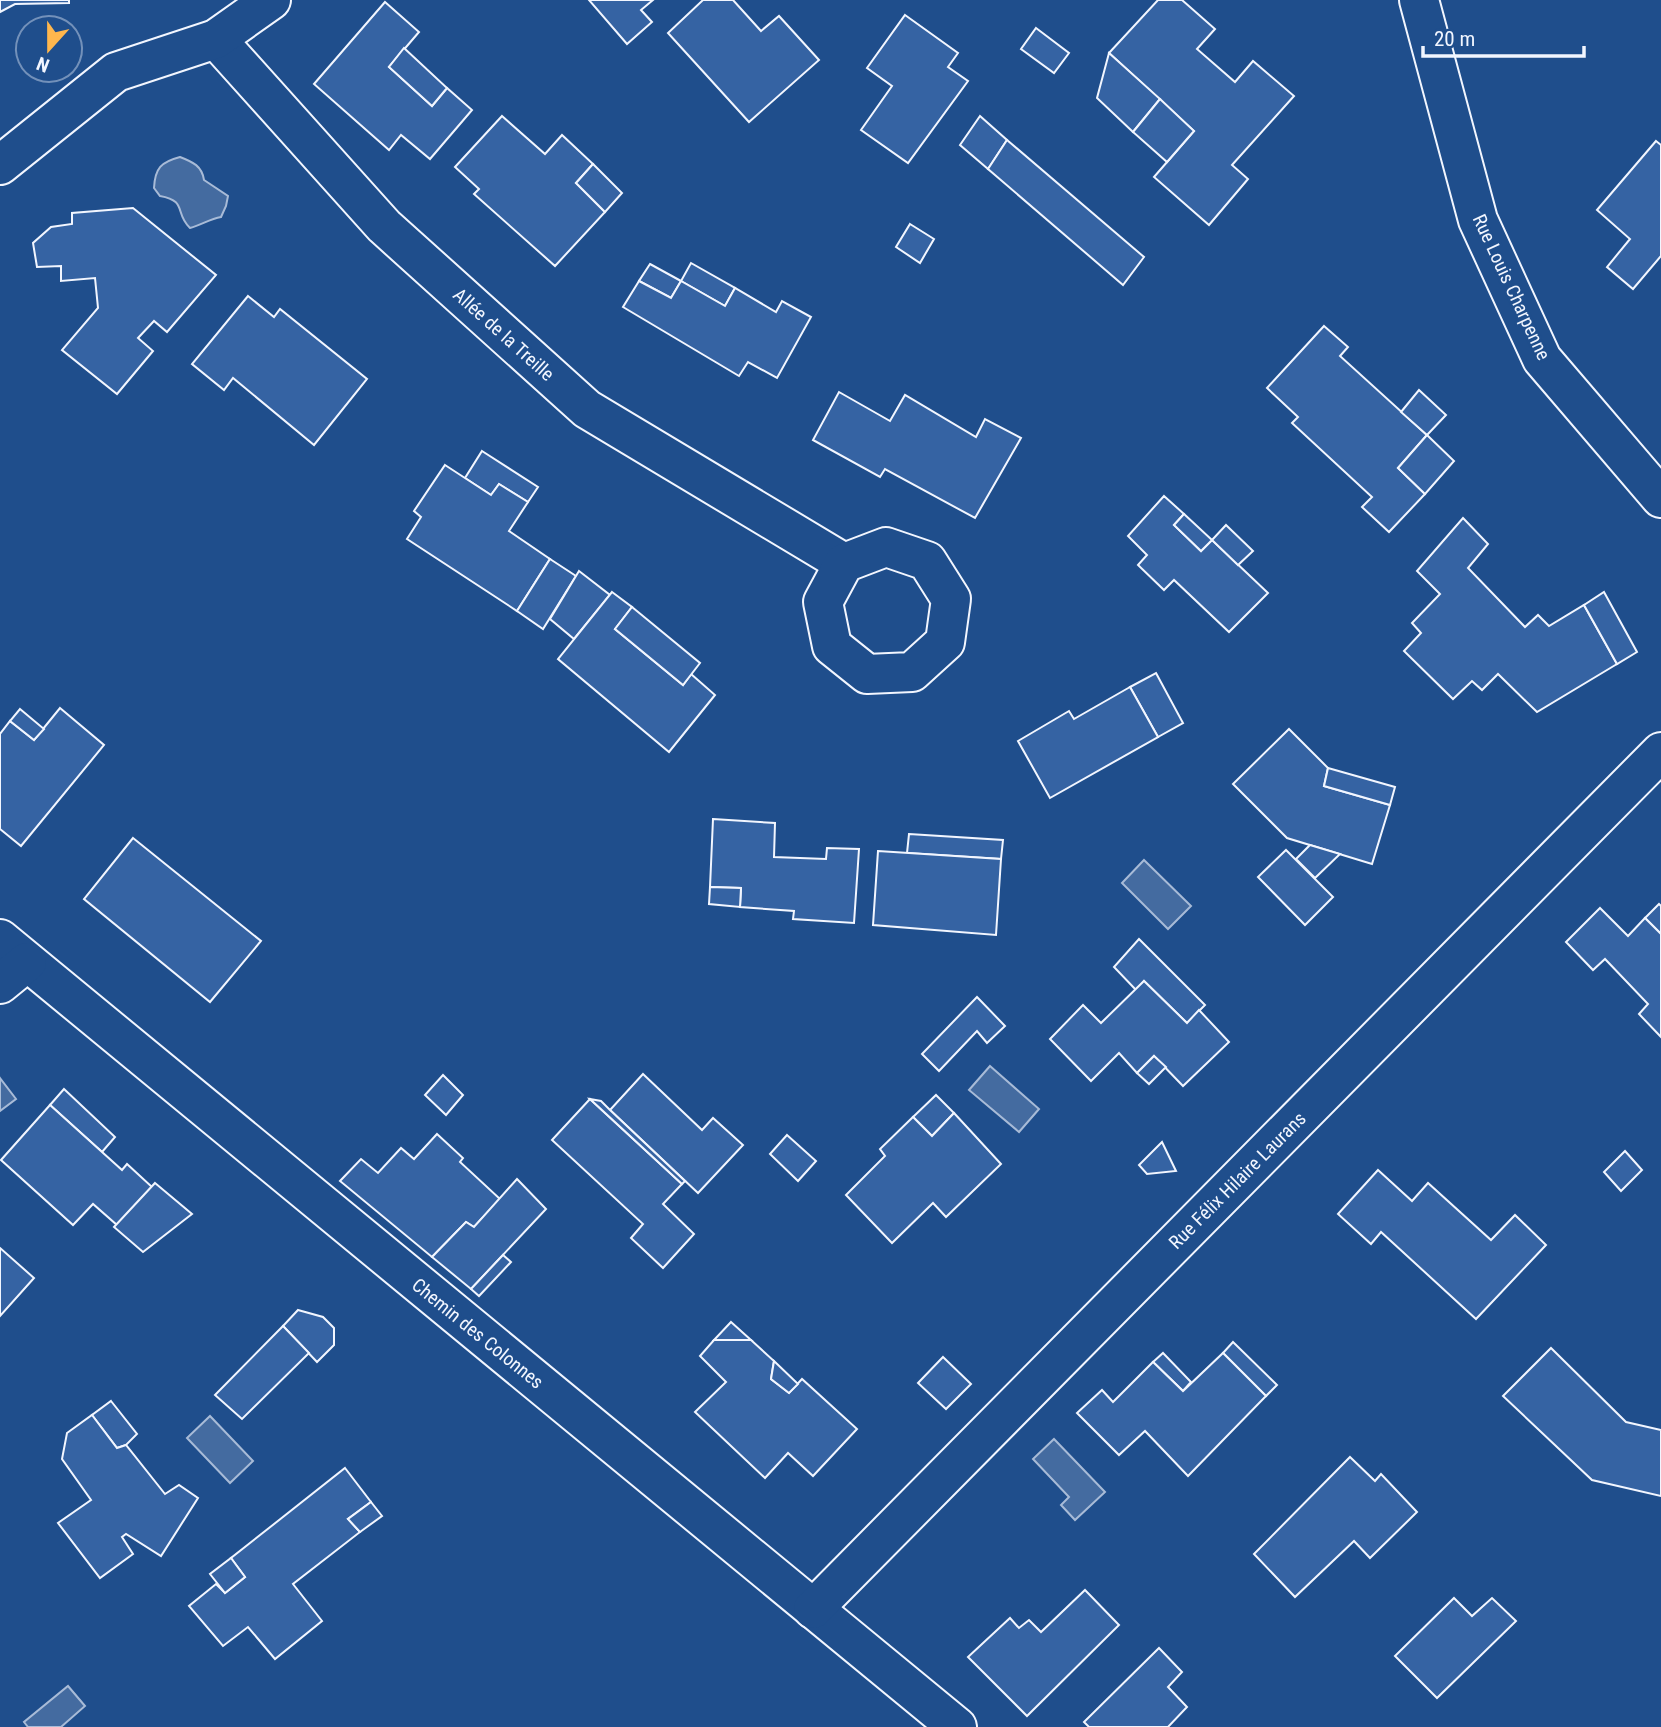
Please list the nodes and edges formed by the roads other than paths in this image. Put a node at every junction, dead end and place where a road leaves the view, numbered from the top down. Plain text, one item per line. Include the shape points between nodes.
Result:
1 (271, 0) edge
2 (1419, 0) edge
3 (216, 39) junction
4 (0, 165) edge
5 (1661, 498) edge
6 (844, 563) dead end
7 (1661, 752) edge
8 (9, 962) edge
9 (813, 1609) junction
10 (957, 1727) edge

1 - 3 street
2 - 5 street, Rue Louis Charpenne via 1478,220 1542,359
3 - 4 street via 116,72
3 - 6 street, Allée de la Treille via 384,226 587,409
7 - 9 street, Rue Félix Hilaire Laurans
8 - 9 street, Chemin des Colonnes
9 - 10 street, Chemin des Colonnes

